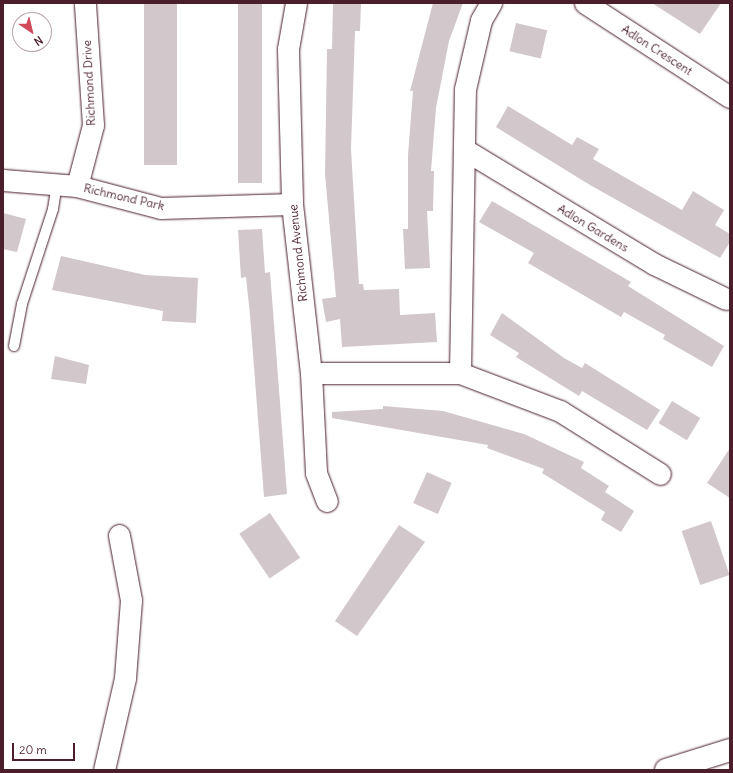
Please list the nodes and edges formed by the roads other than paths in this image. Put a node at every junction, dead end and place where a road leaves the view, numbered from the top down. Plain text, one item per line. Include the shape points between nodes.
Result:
1 (85, 3) edge
2 (296, 3) edge
3 (491, 3) edge
4 (585, 3) edge
5 (730, 97) edge
6 (465, 150) junction
7 (3, 180) edge
8 (57, 184) junction
9 (77, 186) junction
10 (292, 204) junction
11 (726, 298) dead end
12 (14, 346) dead end
13 (311, 373) junction
14 (460, 373) junction
15 (660, 474) dead end
16 (328, 501) dead end
17 (119, 535) dead end
18 (730, 750) edge
19 (104, 770) edge
20 (666, 770) edge

1 - 9 street, Richmond Drive via 93,125
2 - 10 street, Richmond Avenue via 288,48
3 - 6 street via 481,20 465,89
4 - 5 street, Adlon Crescent
6 - 11 street, Adlon Gardens via 654,264
6 - 14 street
7 - 8 street, Richmond Park
8 - 9 street, Richmond Park
8 - 12 lane via 53,209 22,304
9 - 10 street, Richmond Park via 161,208
10 - 13 street, Richmond Avenue
13 - 14 street
13 - 16 street, Richmond Avenue via 316,473
14 - 15 street via 560,411
17 - 19 street via 130,608 125,678
18 - 20 main road

